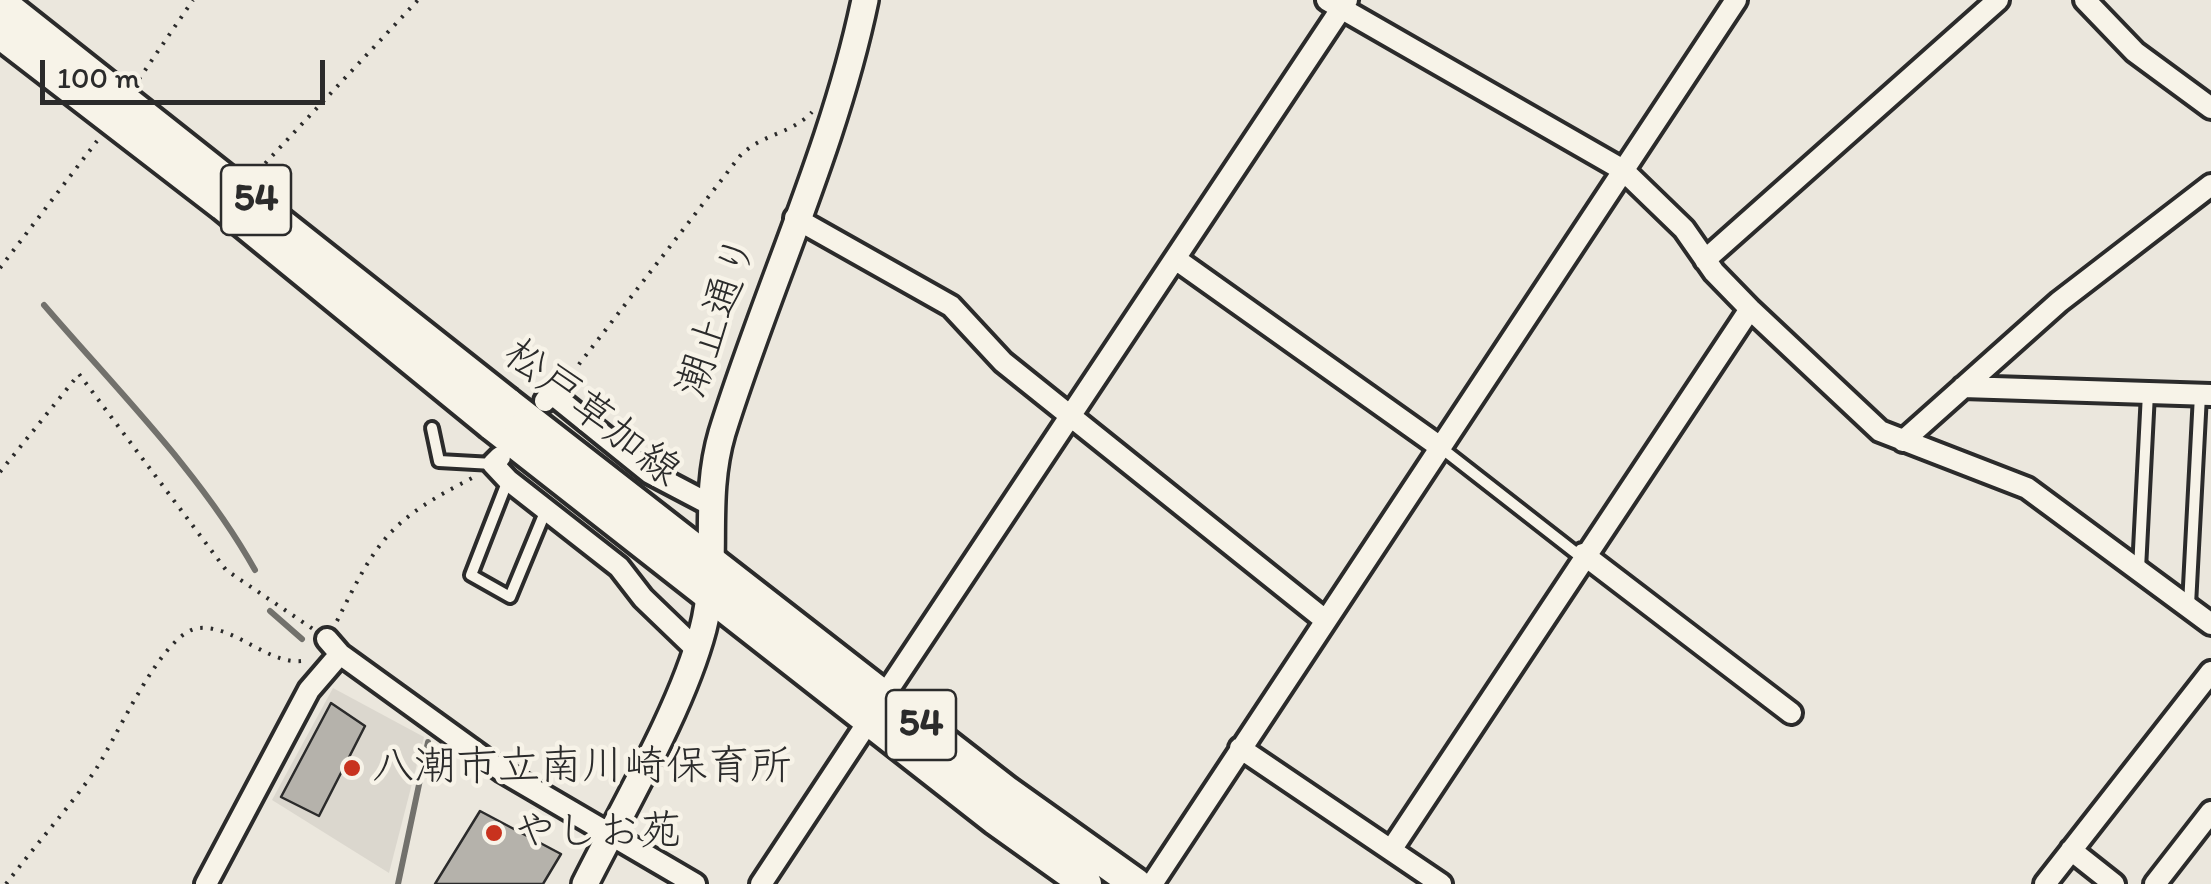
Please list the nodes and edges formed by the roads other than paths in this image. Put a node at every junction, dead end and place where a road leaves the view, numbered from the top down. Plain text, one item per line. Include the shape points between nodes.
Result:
1 (864, 0) edge
2 (1736, 0) edge
3 (1998, 0) edge
4 (2086, 0) edge
5 (0, 2) edge
6 (1339, 3) edge
7 (0, 33) edge
8 (2211, 108) edge
9 (1623, 170) junction
10 (2211, 185) edge
11 (795, 218) junction
12 (1177, 260) junction
13 (1705, 260) junction
14 (1750, 309) junction
15 (1964, 387) junction
16 (2148, 393) junction
17 (2206, 395) edge
18 (548, 397) road end
19 (499, 414) junction
20 (1071, 418) junction
21 (432, 428) dead end
22 (1903, 441) junction
23 (1440, 447) junction
24 (500, 467) junction
25 (709, 504) junction
26 (546, 509) junction
27 (1582, 556) junction
28 (710, 562) junction
29 (2139, 570) junction
30 (708, 596) junction
31 (2188, 606) junction
32 (1325, 620) junction
33 (2211, 624) edge
34 (696, 649) junction
35 (2211, 672) edge
36 (877, 708) junction
37 (1791, 713) dead end
38 (1240, 748) junction
39 (2211, 812) edge
40 (610, 834) junction
41 (1391, 850) junction
42 (2070, 850) junction
43 (1438, 883) edge
44 (206, 884) edge
45 (585, 884) edge
46 (694, 884) edge
47 (761, 884) edge
48 (1086, 884) edge
49 (1136, 884) edge
50 (1152, 884) edge
51 (2045, 884) edge
52 (2114, 884) edge
53 (2155, 884) edge

1 - 11 street, 潮止通り via 843,96
2 - 9 street
3 - 13 street
4 - 8 street via 2135,52
5 - 19 main road, 松戸草加線 / 54, bridge
6 - 9 street
6 - 12 street
7 - 19 main road, 松戸草加線 / 54, bridge
9 - 13 street
9 - 23 street
10 - 15 street via 2059,302
11 - 20 street via 933,292 1002,362
11 - 25 street, 潮止通り via 715,456
12 - 20 street
12 - 23 street
13 - 14 street
14 - 22 street via 1880,431
14 - 27 street
15 - 16 street
15 - 22 street
16 - 17 street
16 - 29 lane
17 - 31 lane
18 - 25 street via 650,474
19 - 28 main road, 松戸草加線 / 54
19 - 30 main road, 松戸草加線 / 54
20 - 32 street
20 - 36 street
21 - 24 lane via 439,461
22 - 29 street via 2026,488
23 - 27 lane
23 - 32 street
24 - 26 street
24 - 26 lane via 471,574 510,597
25 - 28 street, 潮止通り
26 - 34 street via 619,567
27 - 37 street
27 - 41 street
28 - 30 street, 潮止通り
28 - 36 main road, 松戸草加線 / 54
29 - 31 street
30 - 34 street, 潮止通り
30 - 36 main road, 松戸草加線 / 54
31 - 33 street
32 - 38 street
34 - 40 street, 潮止通り
35 - 42 street
36 - 47 street
36 - 48 main road, 松戸草加線 / 54
36 - 49 main road, 松戸草加線 / 54
38 - 41 street
38 - 50 street
39 - 53 street
40 - 44 street via 502,771 334,647
40 - 45 street, 潮止通り
40 - 46 street
41 - 43 street
42 - 51 street
42 - 52 street

